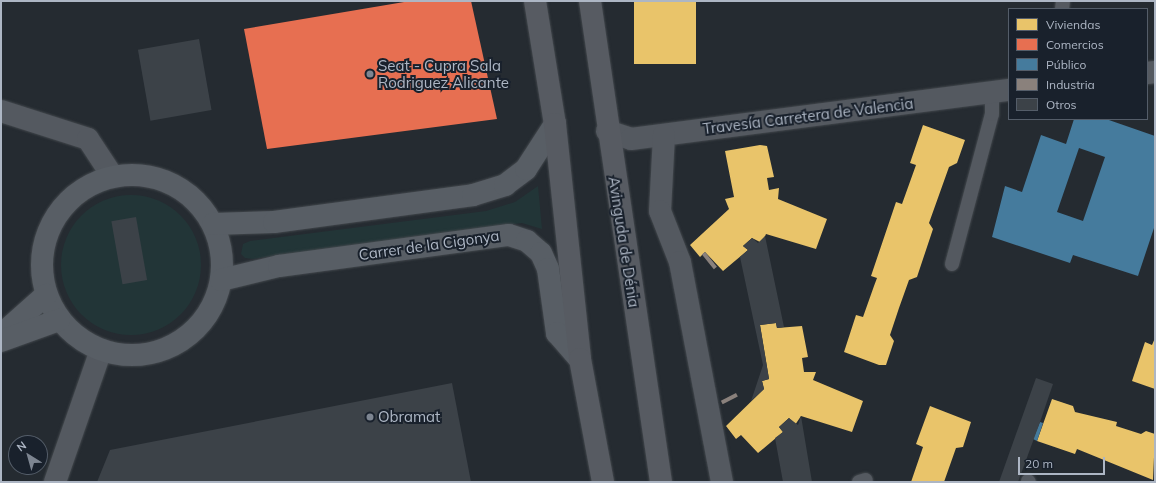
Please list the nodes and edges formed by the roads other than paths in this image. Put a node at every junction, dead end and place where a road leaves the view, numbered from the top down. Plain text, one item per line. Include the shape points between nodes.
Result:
1 (590, 1) edge
2 (533, 6) edge
3 (1001, 91) edge
4 (1, 111) edge
5 (555, 124) junction
6 (608, 131) junction
7 (664, 135) junction
8 (113, 177) junction
9 (213, 224) junction
10 (952, 264) dead end
11 (222, 280) junction
12 (46, 295) junction
13 (59, 320) junction
14 (1, 335) edge
15 (1, 341) edge
16 (101, 350) junction
17 (580, 359) junction
18 (55, 482) edge
19 (603, 482) edge
20 (661, 482) edge
21 (722, 482) edge

1 - 6 main road, Avinguda de Dénia
2 - 5 main road
3 - 7 street, Travesía Carretera de Valencia
3 - 10 lane via 992,114
4 - 8 street via 88,139
5 - 9 street via 526,169 504,185 473,195 280,222
5 - 17 main road
6 - 7 street, Travesía Carretera de Valencia via 631,139
6 - 20 main road, Avinguda de Dénia
7 - 21 street via 660,211 680,262
8 - 9 street via 147,176 178,187 200,205
8 - 12 street via 74,195 48,230 42,274
9 - 11 street via 222,254
11 - 16 street via 214,304 198,326 178,343 153,353 127,355
11 - 17 street, Carrer de la Cigonya via 266,268 509,234 527,241 541,253 548,269 557,333
12 - 13 street
12 - 14 street
13 - 15 street
13 - 16 street via 78,338
16 - 18 street
17 - 19 main road

